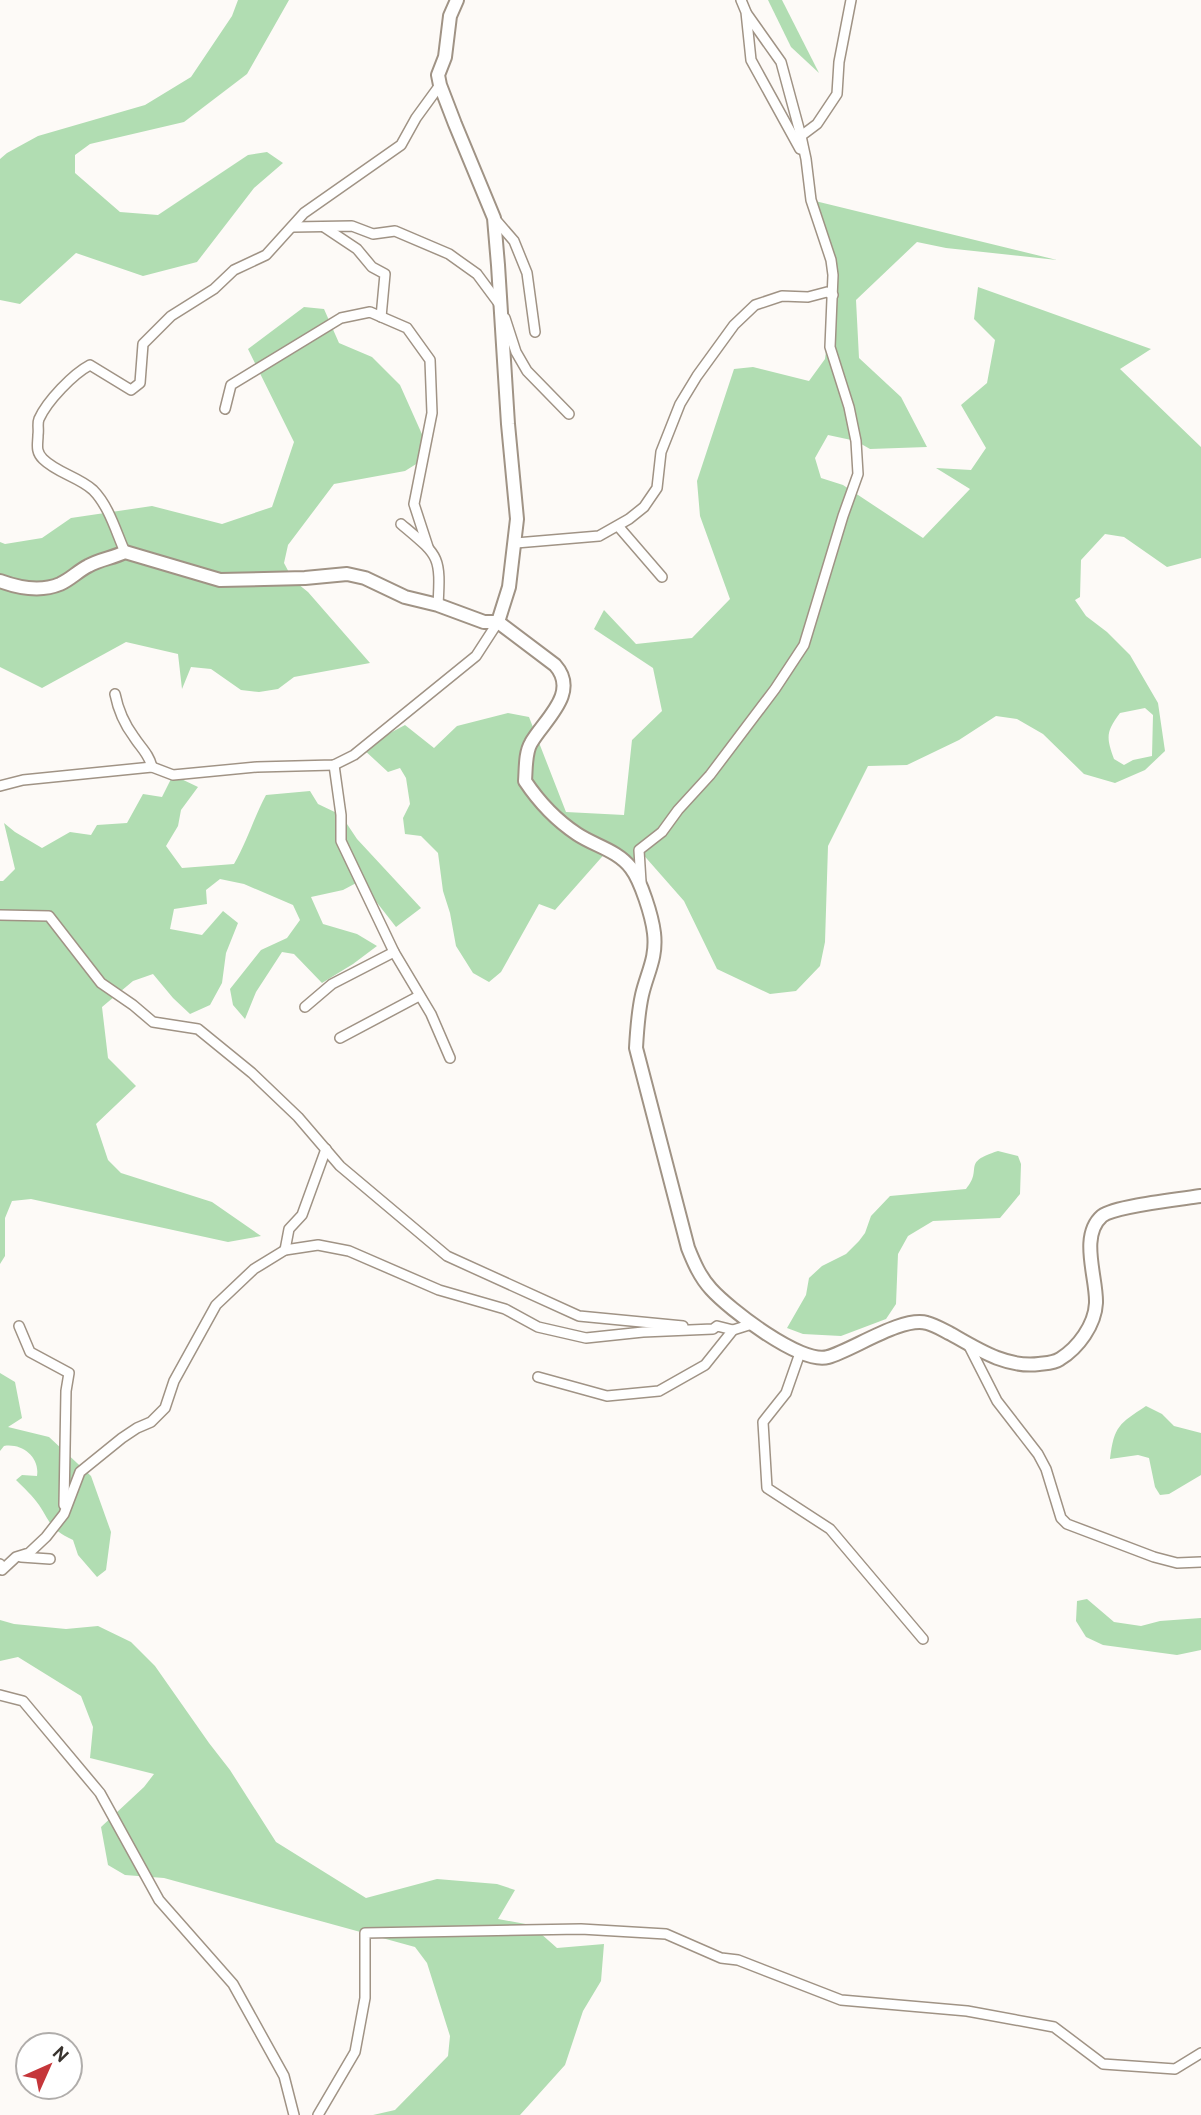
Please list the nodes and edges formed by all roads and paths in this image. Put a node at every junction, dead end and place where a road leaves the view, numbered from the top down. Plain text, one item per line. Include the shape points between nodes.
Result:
1 (457, 0) edge
2 (741, 0) edge
3 (851, 0) edge
4 (746, 12) junction
5 (440, 85) junction
6 (801, 136) junction
7 (806, 159) junction
8 (494, 218) junction
9 (323, 226) junction
10 (293, 227) junction
11 (833, 295) junction
12 (501, 306) junction
13 (382, 317) junction
14 (535, 332) dead end
15 (225, 409) dead end
16 (569, 414) dead end
17 (401, 524) dead end
18 (618, 526) junction
19 (516, 543) junction
20 (428, 547) junction
21 (125, 552) junction
22 (662, 577) dead end
23 (0, 581) edge
24 (438, 605) junction
25 (498, 622) junction
26 (115, 694) dead end
27 (334, 765) junction
28 (152, 767) junction
29 (0, 786) edge
30 (642, 887) junction
31 (0, 915) edge
32 (394, 952) junction
33 (419, 996) junction
34 (305, 1007) dead end
35 (340, 1038) dead end
36 (450, 1058) dead end
37 (326, 1149) junction
38 (1201, 1196) edge
39 (285, 1250) junction
40 (752, 1324) junction
41 (19, 1326) dead end
42 (713, 1329) junction
43 (733, 1330) junction
44 (967, 1343) junction
45 (800, 1353) junction
46 (538, 1377) dead end
47 (64, 1514) junction
48 (16, 1557) junction
49 (50, 1559) dead end
50 (1201, 1562) edge
51 (0, 1564) edge
52 (923, 1639) dead end
53 (0, 1695) edge
54 (1201, 2053) edge
55 (294, 2115) edge
56 (318, 2115) edge

1 - 5 street via 438,75
2 - 4 street
3 - 6 street via 837,94 817,124
4 - 6 street via 780,62
4 - 7 street via 751,60
5 - 8 street
5 - 10 street via 401,145 304,213
6 - 7 street
7 - 11 street via 811,200 831,260
8 - 12 street
8 - 14 street via 514,241 527,273
9 - 10 street
9 - 12 street via 352,226 373,234 395,231 449,254 477,274
9 - 13 street via 385,274
10 - 21 street via 267,255 234,270 214,289 171,316 143,344 140,383 131,390 90,365 53,399 38,421 40,457 91,488
11 - 18 street via 782,296 755,305 734,325 680,404 661,452 657,488 644,507
11 - 30 street via 830,347 849,407 858,474 814,615 804,645 710,775 662,832 639,850
12 - 16 street via 527,371
12 - 19 street
13 - 15 street via 370,312 341,318 272,358 231,384
13 - 20 street via 407,328 430,360 432,413 414,504
17 - 20 street
18 - 19 street via 599,536
18 - 22 street
19 - 25 street
20 - 24 street via 438,560
21 - 23 street via 86,566 58,585 24,588
21 - 24 street via 220,580 346,574
24 - 25 street via 484,622
25 - 27 street via 476,656 354,755
25 - 30 street via 547,658 561,672 564,683 552,716 530,744 525,781 554,816 631,867
26 - 28 street via 119,710
27 - 28 street via 173,775
27 - 32 street via 341,841
28 - 29 street
30 - 40 street via 654,933 654,962 637,1024 636,1048 646,1090 695,1266 718,1297
31 - 37 street via 50,916 101,983 153,1022 198,1029 299,1117
32 - 33 street
32 - 34 street via 332,984
33 - 35 street
33 - 36 street
37 - 39 street via 302,1215 289,1229
37 - 42 street via 447,1256 579,1316
38 - 44 street via 1125,1208 1101,1217 1090,1243 1094,1312 1078,1344 1056,1362 1019,1365
39 - 42 street via 318,1245 349,1251 439,1290 505,1309 538,1327 586,1338
39 - 47 street via 254,1269 216,1305 174,1381 165,1408 80,1472
40 - 43 street
40 - 45 street
41 - 47 street via 30,1352 69,1373
42 - 43 street
43 - 46 street via 705,1365 659,1391 607,1396
44 - 45 street via 915,1321 829,1357
44 - 50 street via 997,1401 1038,1454 1067,1524 1154,1557 1177,1563
45 - 52 street via 786,1393 763,1422 767,1488 830,1529
47 - 48 street via 29,1553
48 - 49 street
48 - 51 street via 2,1570
53 - 55 street via 23,1701 100,1793 159,1900 233,1984 285,2076
54 - 56 street via 1175,2069 1103,2064 1054,2027 967,2011 841,2000 666,1934 581,1929 365,1933 365,1998 355,2052

